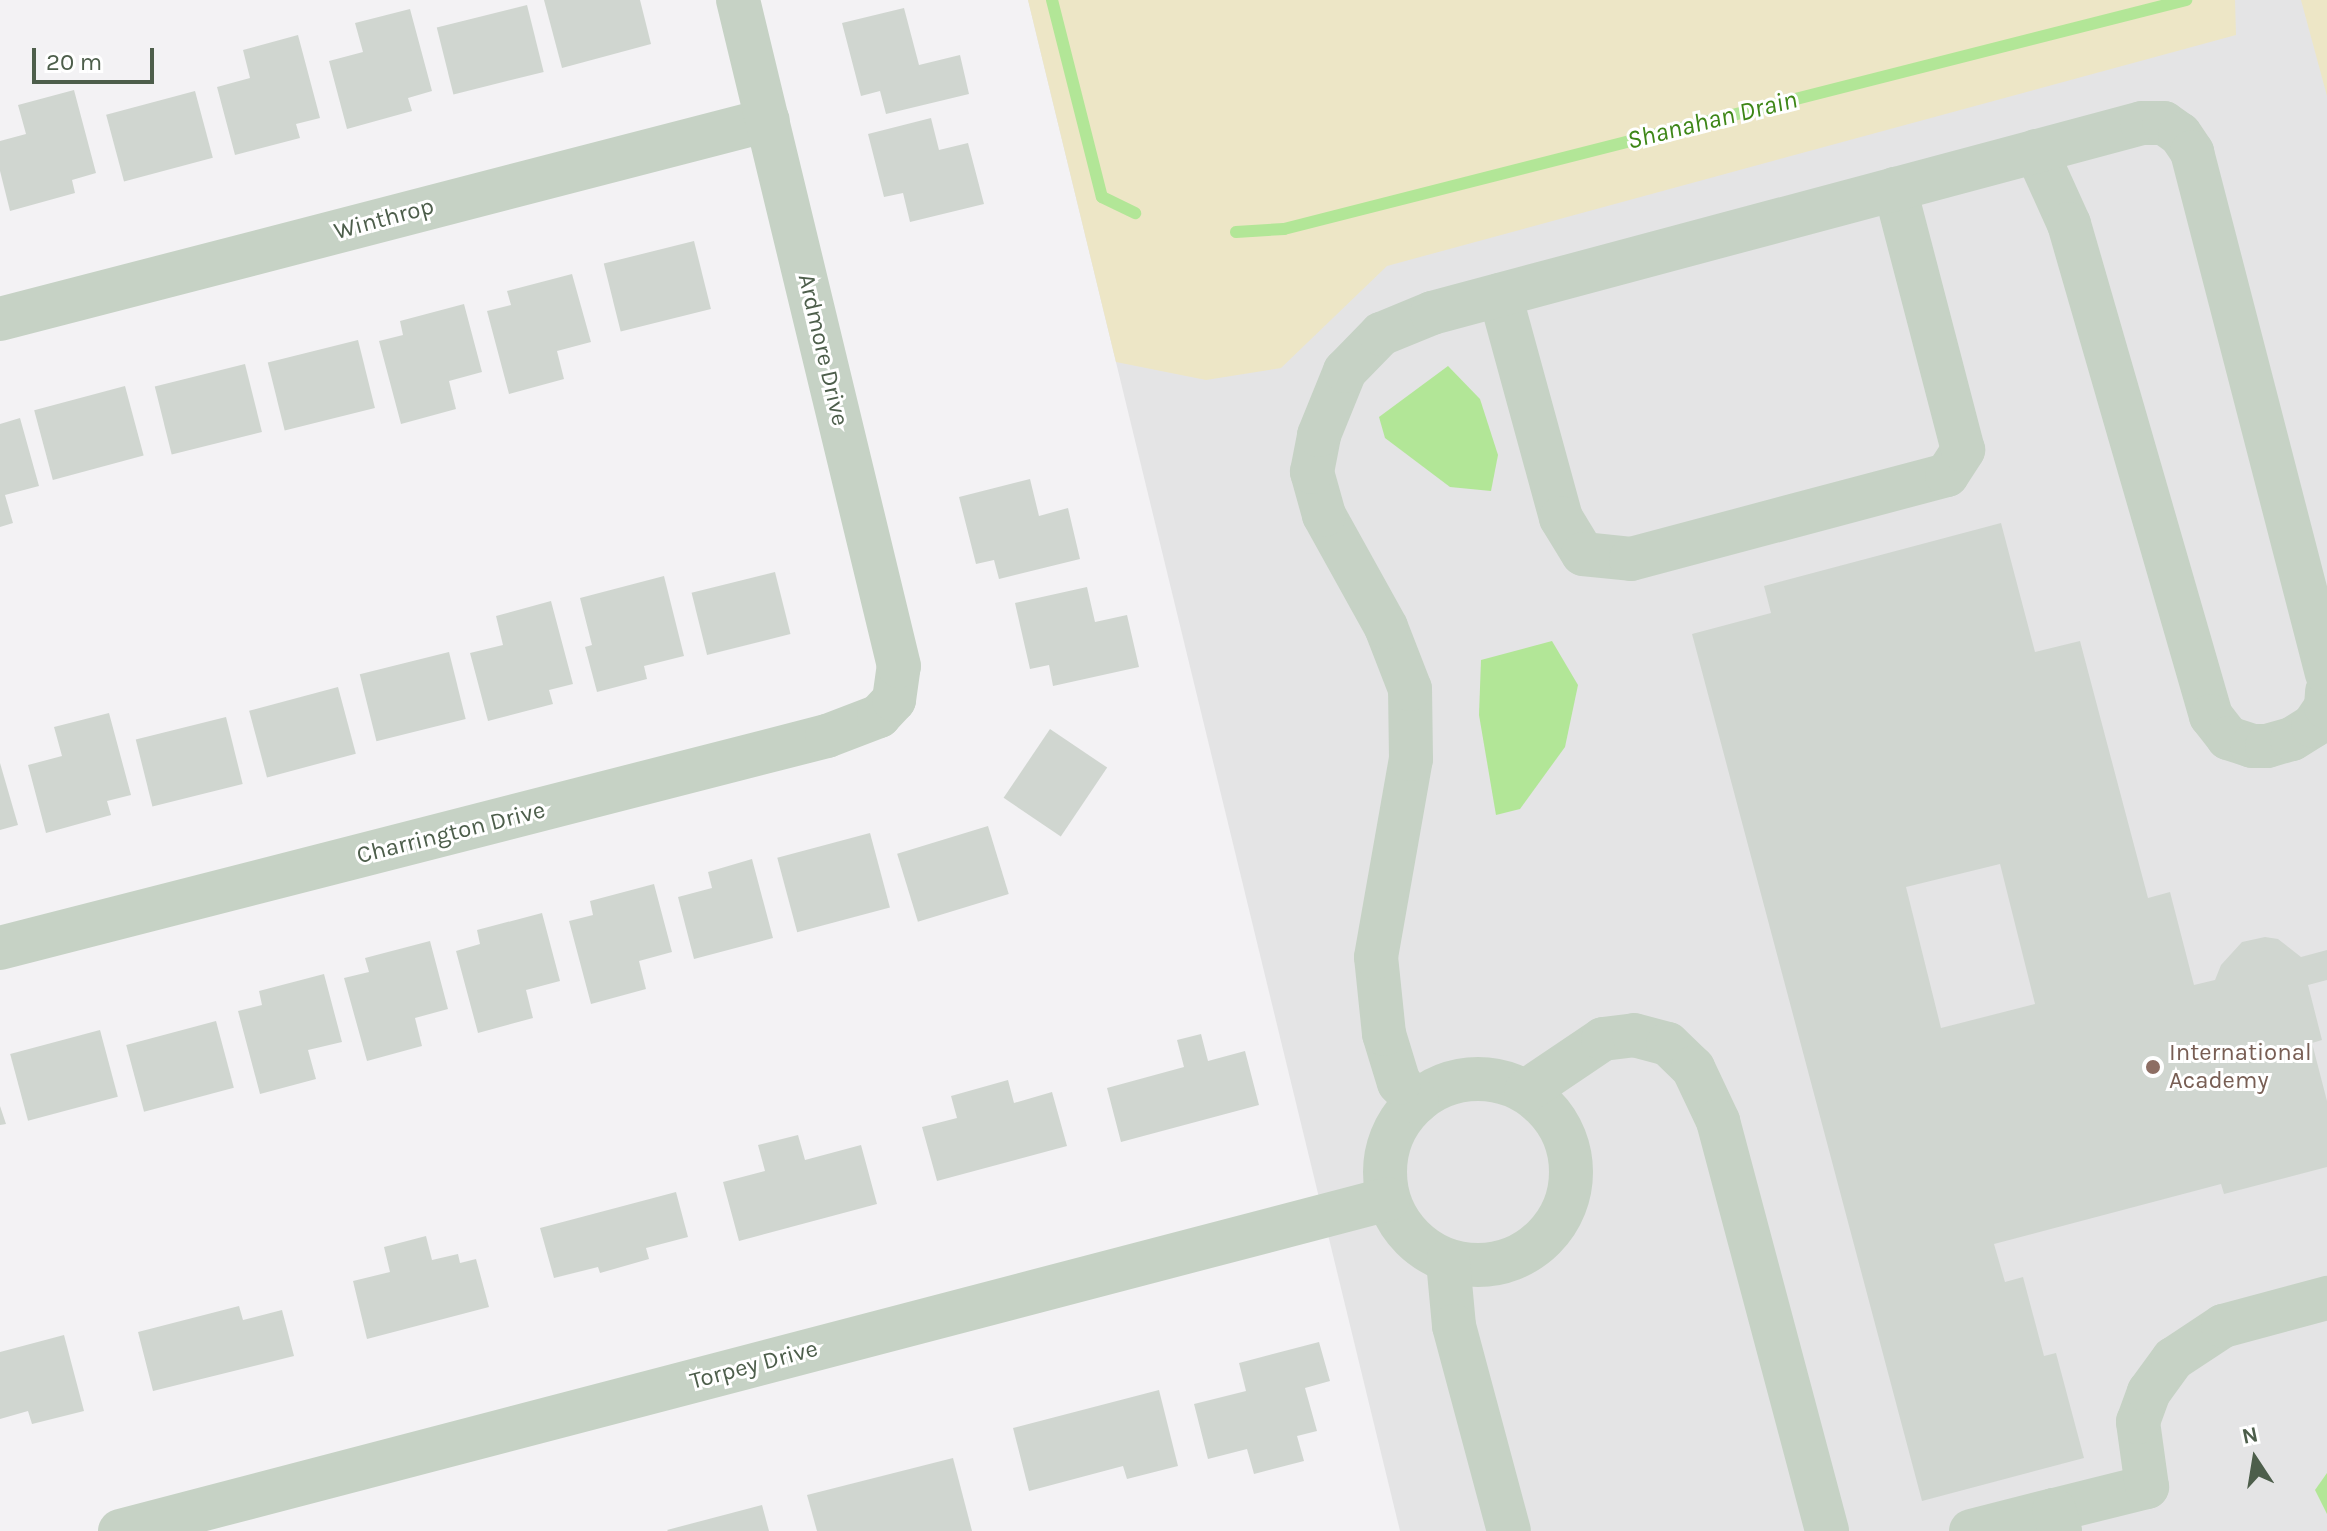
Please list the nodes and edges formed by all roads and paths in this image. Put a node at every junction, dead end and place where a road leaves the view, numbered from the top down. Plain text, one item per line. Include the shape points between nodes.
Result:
1 (738, 0) edge
2 (768, 120) junction
3 (2036, 151) junction
4 (1895, 189) junction
5 (1500, 295) junction
6 (0, 319) edge
7 (2327, 674) edge
8 (2327, 691) edge
9 (894, 700) joint
10 (0, 948) edge
11 (1526, 1091) junction
12 (1417, 1102) junction
13 (1388, 1199) junction
14 (1448, 1261) junction
15 (2327, 1298) edge
16 (2057, 1520) edge
17 (120, 1531) edge
18 (1509, 1531) edge
19 (1827, 1531) edge
20 (1971, 1531) edge

1 - 2 street, Ardmore Drive
2 - 6 street, Winthrop
2 - 9 street, Ardmore Drive via 899,666
3 - 4 street
3 - 7 street via 2142,123 2164,123 2192,152
3 - 8 street via 2069,224 2211,716 2228,738 2267,746 2313,726 2326,707
4 - 5 street
4 - 5 street via 1963,450 1947,475 1631,559 1583,554 1561,518
5 - 12 street via 1432,313 1381,334 1345,371 1319,435 1312,472 1324,515 1386,627 1410,689 1411,759 1376,957 1384,1034 1399,1083
9 - 10 street, Charrington Drive via 879,716 827,736
11 - 12 street via 1496,1079 1464,1079 1434,1089
11 - 14 street via 1551,1112 1567,1140 1573,1171 1568,1201 1554,1227 1533,1248 1507,1261
11 - 19 street via 1603,1039 1634,1035 1668,1044 1693,1068 1718,1121
12 - 13 street via 1391,1136 1384,1167
13 - 14 street via 1401,1226 1421,1247
13 - 17 street, Torpey Drive
14 - 18 street via 1454,1326
15 - 16 street via 2223,1326 2173,1359 2149,1392 2138,1422 2147,1487
16 - 20 street

